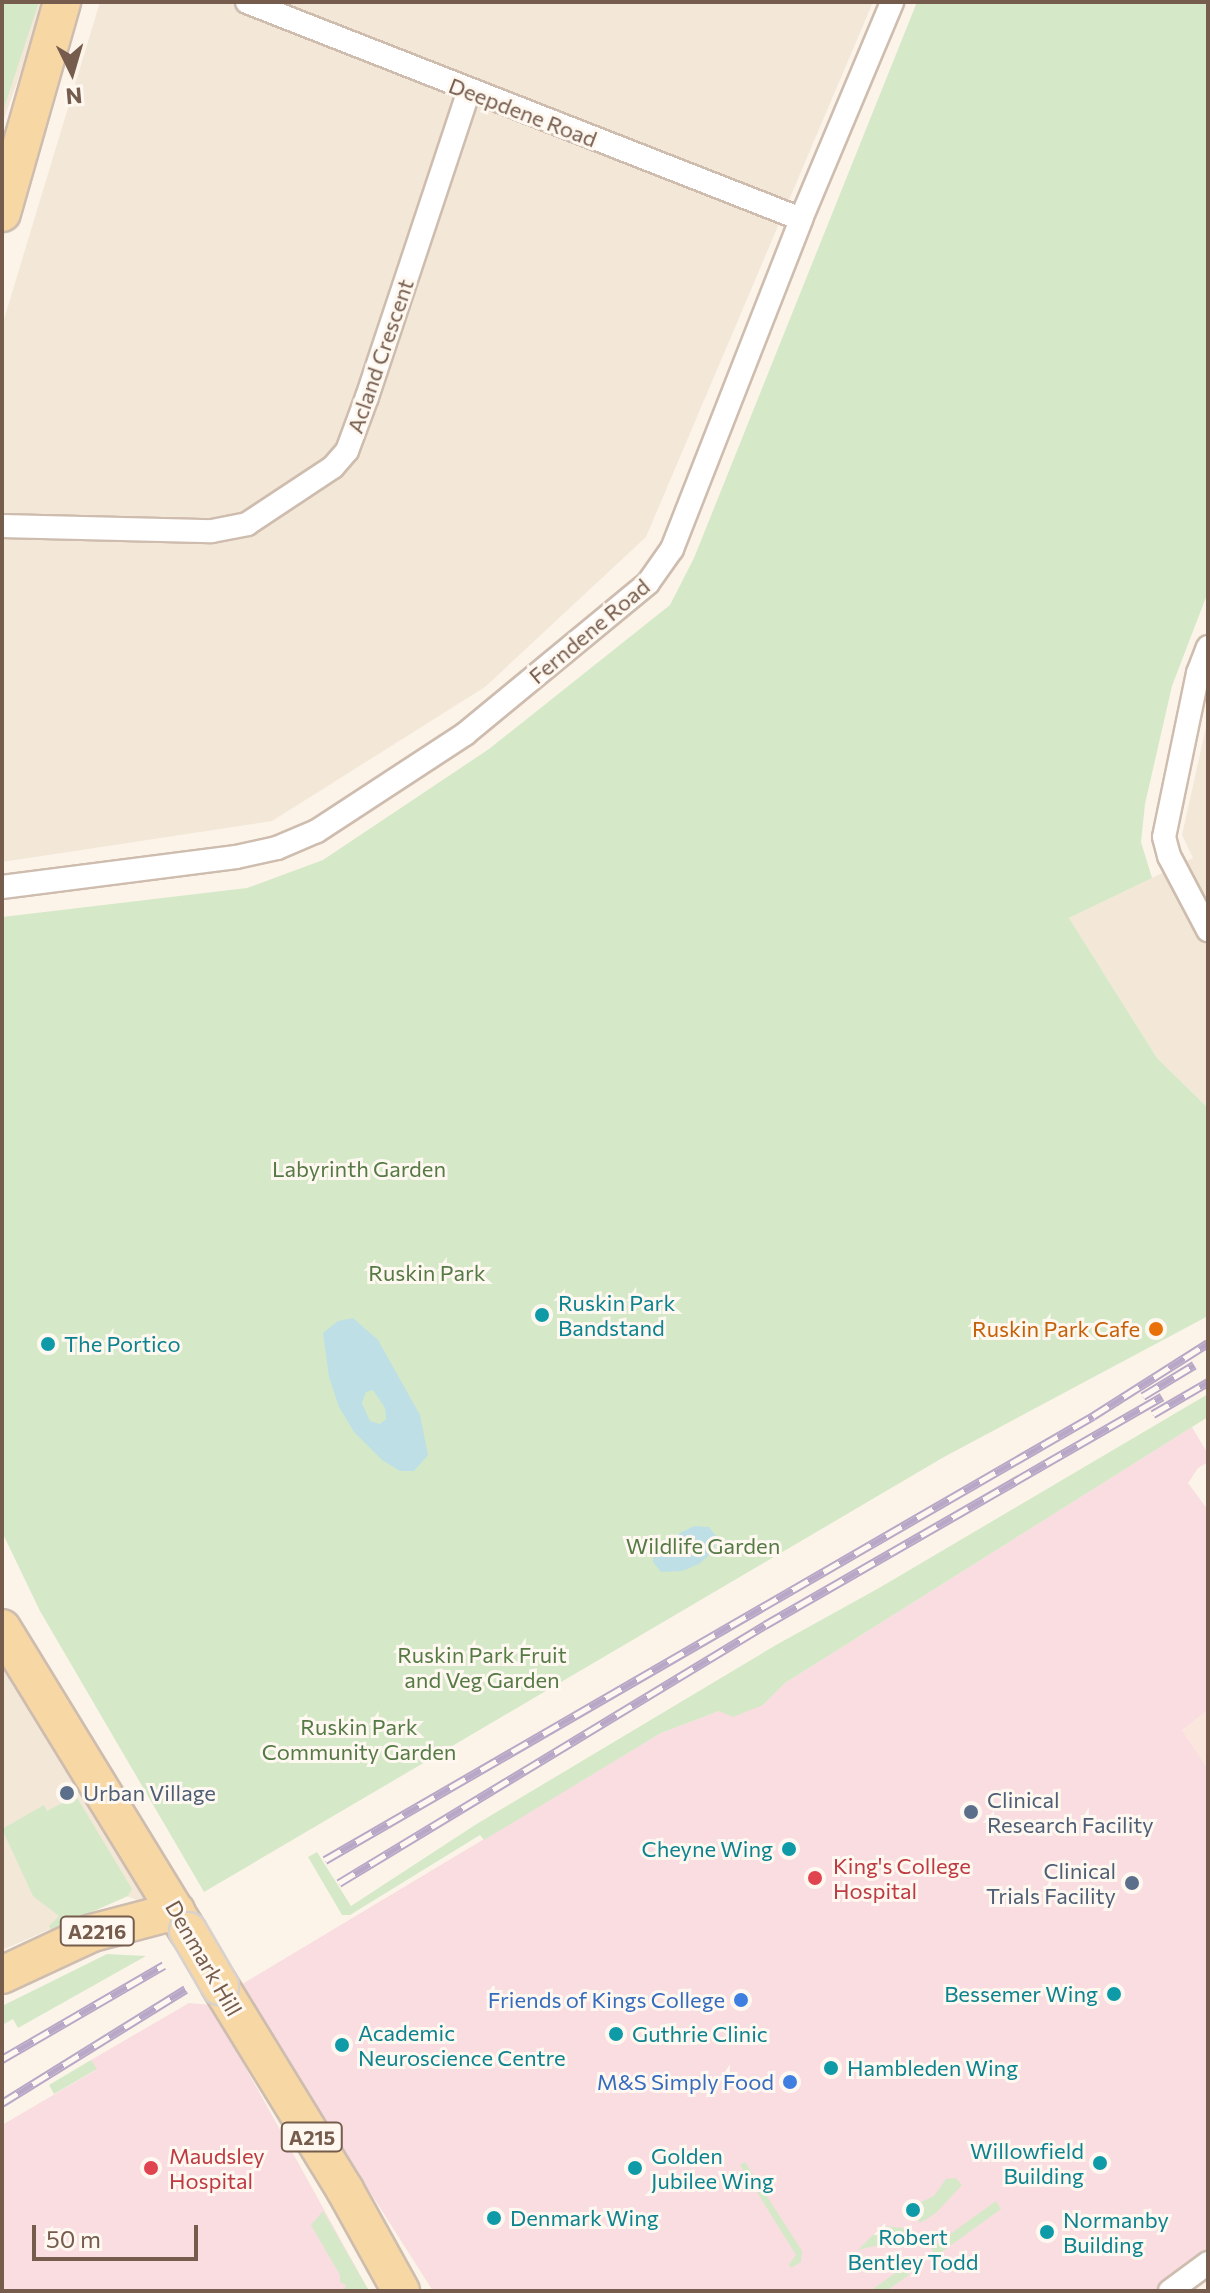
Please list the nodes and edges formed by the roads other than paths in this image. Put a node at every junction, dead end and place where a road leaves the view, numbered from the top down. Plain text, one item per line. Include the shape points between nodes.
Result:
1 (62, 2) edge
2 (247, 2) edge
3 (892, 2) edge
4 (469, 91) junction
5 (2, 213) edge
6 (801, 219) junction
7 (2, 526) edge
8 (1208, 647) edge
9 (2, 887) edge
10 (1208, 930) edge
11 (2, 1628) edge
12 (182, 1921) junction
13 (2, 1975) edge
14 (1208, 2263) edge
15 (401, 2291) edge
16 (1170, 2291) edge

1 - 5 main road
2 - 4 street, Deepdene Road
3 - 6 street, Ferndene Road
4 - 6 street, Deepdene Road
4 - 7 street, Acland Crescent via 367,397 347,451 333,467 247,524 212,531
6 - 9 street, Ferndene Road via 672,549 663,566 622,607 465,734 317,831 236,857
8 - 10 street via 1164,837
11 - 12 main road, Denmark Hill / A215
12 - 13 main road, A2216 via 92,1933
12 - 15 main road, Denmark Hill / A215, bridge
14 - 16 street

